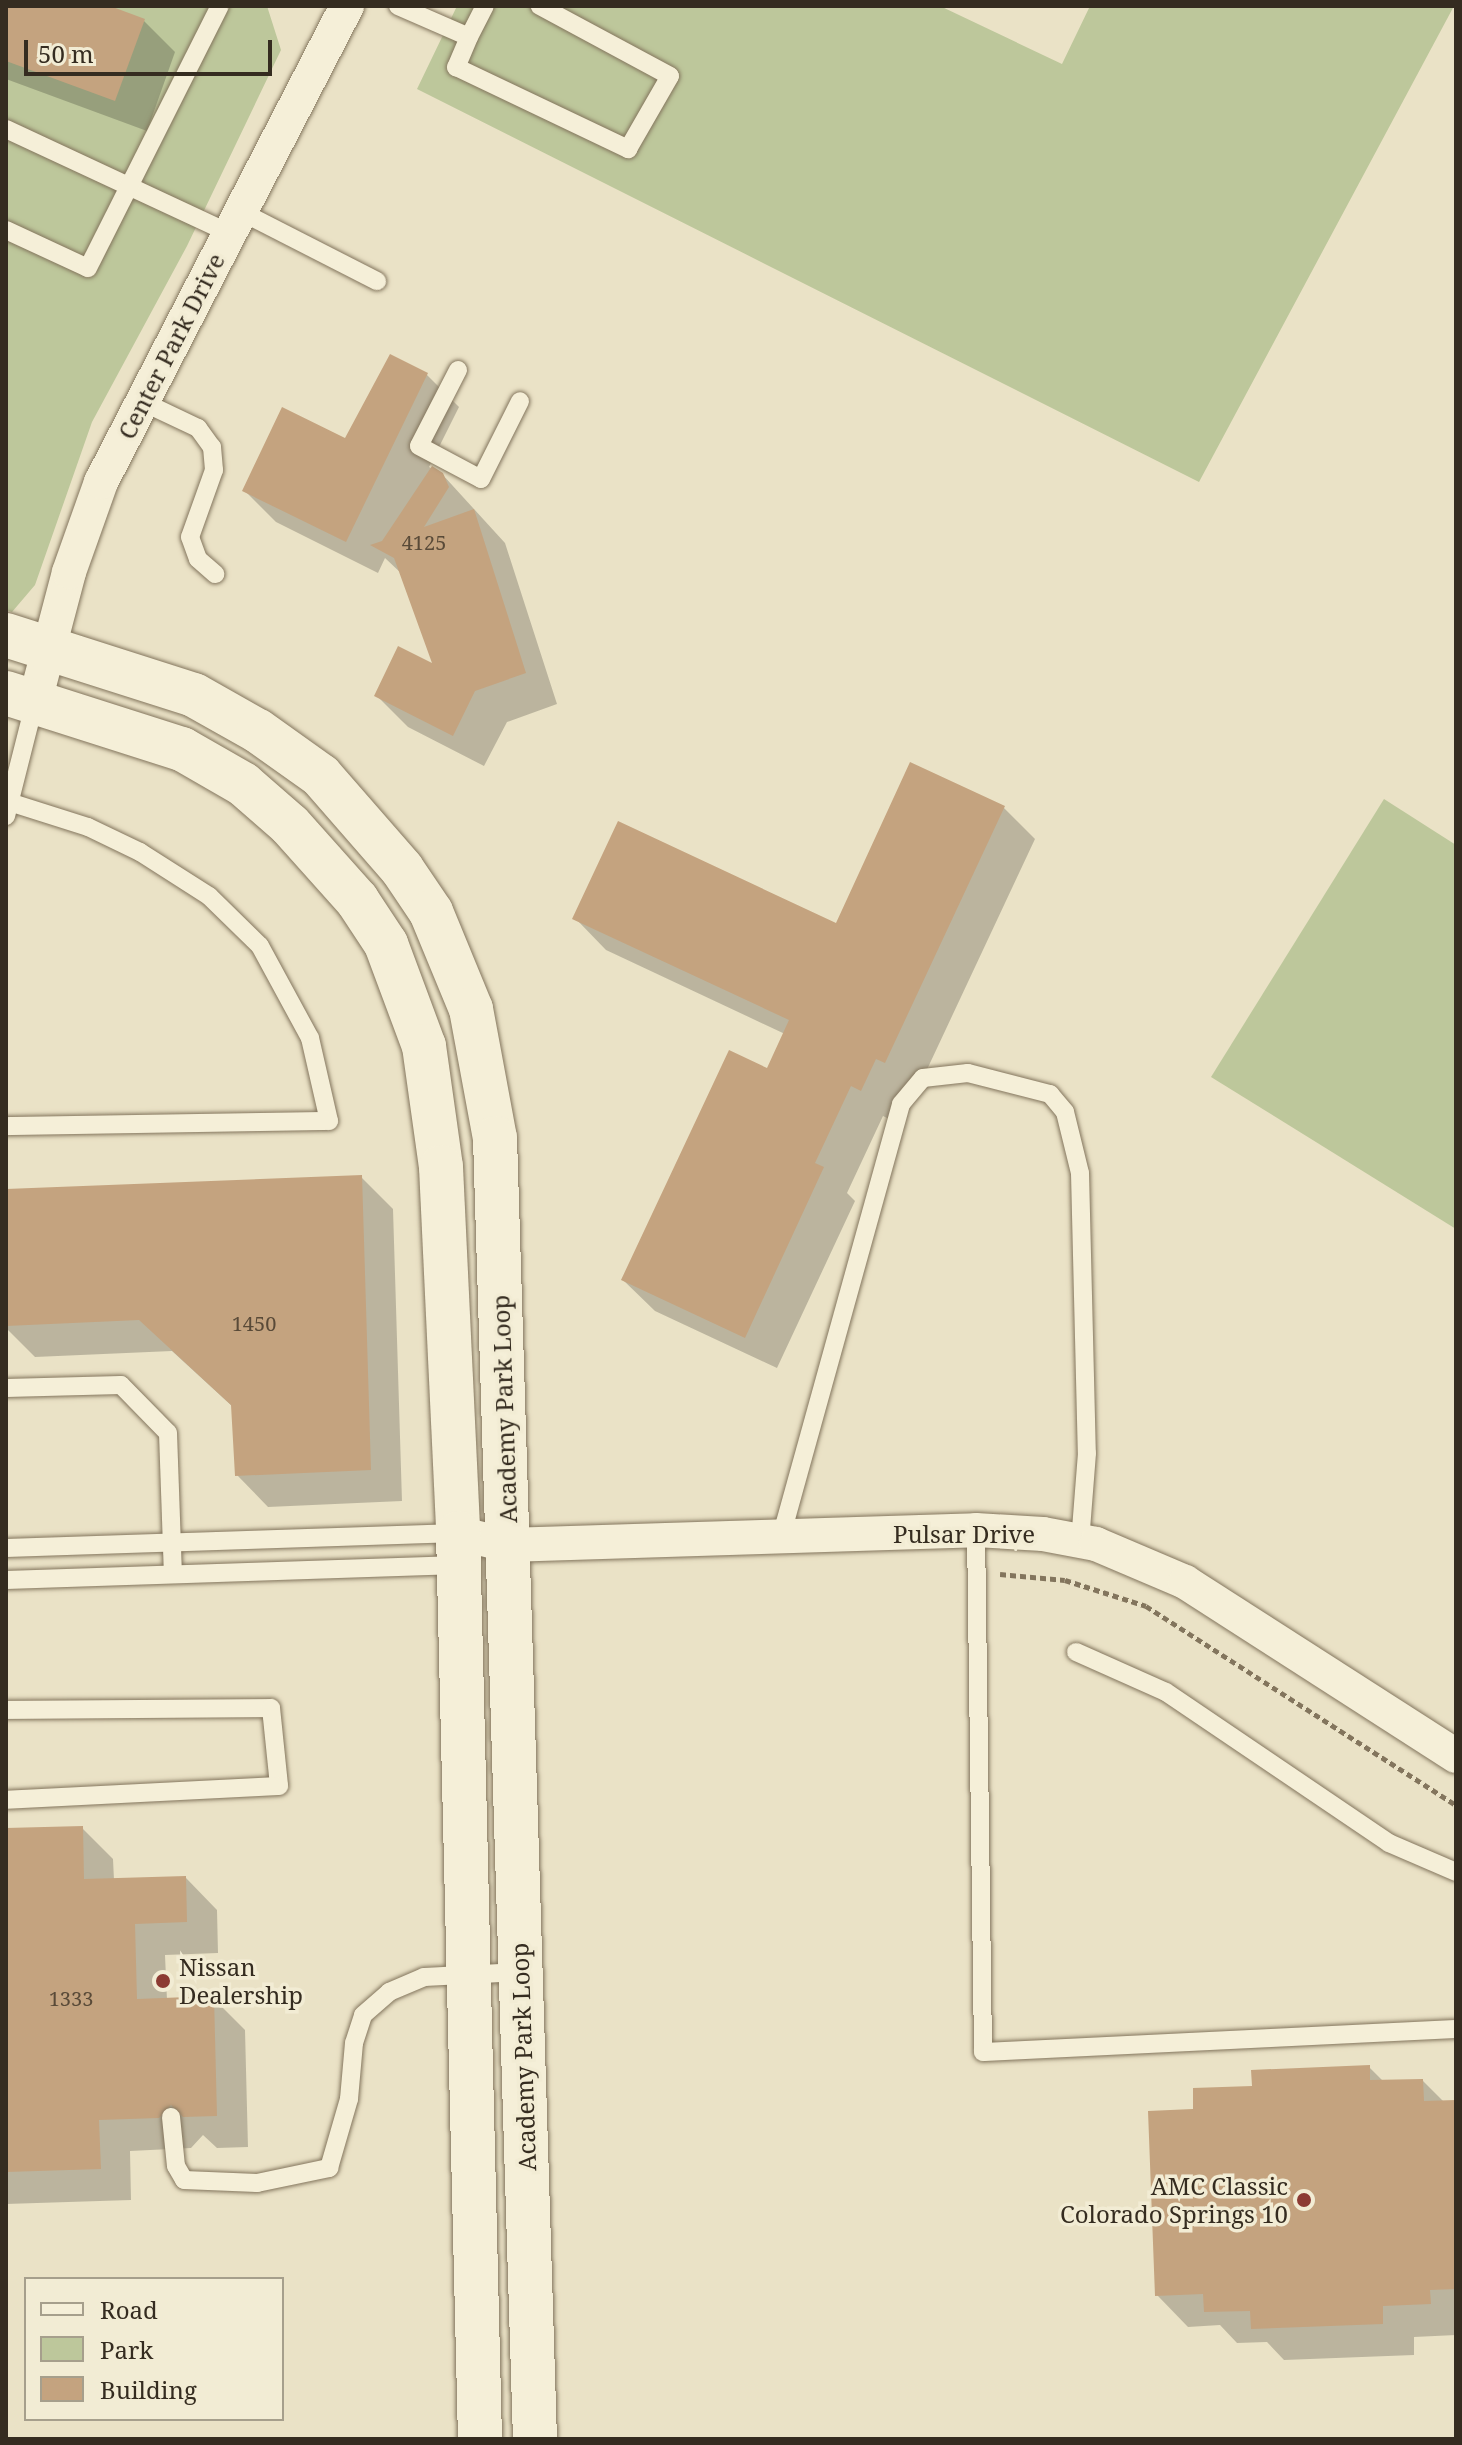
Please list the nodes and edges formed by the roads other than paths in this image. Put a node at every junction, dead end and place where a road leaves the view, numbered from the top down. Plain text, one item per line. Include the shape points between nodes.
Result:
1 (220, 6) edge
2 (347, 6) edge
3 (398, 6) edge
4 (485, 6) edge
5 (540, 6) edge
6 (469, 37) junction
7 (6, 129) edge
8 (131, 187) junction
9 (235, 222) junction
10 (6, 230) edge
11 (377, 281) dead end
12 (458, 370) dead end
13 (520, 401) dead end
14 (143, 402) junction
15 (215, 574) dead end
16 (6, 635) edge
17 (48, 647) junction
18 (20, 697) edge
19 (7, 806) edge
20 (6, 1126) edge
21 (6, 1388) edge
22 (976, 1530) junction
23 (781, 1537) junction
24 (1080, 1541) junction
25 (172, 1543) junction
26 (507, 1545) junction
27 (6, 1548) edge
28 (458, 1549) junction
29 (173, 1574) junction
30 (6, 1580) edge
31 (1076, 1652) dead end
32 (6, 1710) edge
33 (1456, 1756) edge
34 (6, 1800) edge
35 (1456, 1872) edge
36 (520, 1972) junction
37 (470, 1973) junction
38 (1456, 2029) edge
39 (171, 2117) dead end
40 (480, 2439) edge
41 (535, 2439) edge

1 - 8 lane
2 - 9 street, Center Park Drive
3 - 6 lane
4 - 6 lane
5 - 6 lane via 670,76 628,149 456,67
7 - 8 lane
8 - 9 lane
8 - 10 lane via 88,268
9 - 11 lane
9 - 14 street, Center Park Drive
12 - 13 lane via 419,446 481,479
14 - 15 lane via 198,428 212,447 214,470 190,537 198,559
14 - 17 street, Center Park Drive via 85,521
16 - 17 street, Academy Park Loop
17 - 18 street, Center Park Drive
17 - 26 street, Academy Park Loop via 194,695 258,731 321,776 402,869 431,912 471,1009 495,1138
18 - 19 lane
18 - 28 street, Academy Park Loop via 182,749 243,784 329,865 386,944 424,1046 437,1111
19 - 20 lane via 88,827 140,852 209,896 260,946 310,1038 329,1121
21 - 25 lane via 121,1385 168,1433
22 - 23 street, Pulsar Drive
22 - 24 street, Pulsar Drive
22 - 38 lane via 983,2052
23 - 24 lane via 901,1104 923,1078 968,1073 1050,1094 1065,1112 1080,1173 1087,1453
23 - 26 street, Pulsar Drive
24 - 33 street, Pulsar Drive via 1148,1562 1185,1582
25 - 27 lane
25 - 28 lane
25 - 29 lane
26 - 28 street, Pulsar Drive
26 - 36 street, Academy Park Loop
28 - 29 lane
28 - 37 street, Academy Park Loop
29 - 30 lane
31 - 35 lane via 1166,1692 1389,1843
32 - 34 lane via 271,1708 279,1786
36 - 37 lane
36 - 41 street, Academy Park Loop
37 - 39 lane via 424,1977 389,1992 363,2015 354,2043 346,2114 329,2168 257,2183 184,2180 176,2166
37 - 40 street, Academy Park Loop

